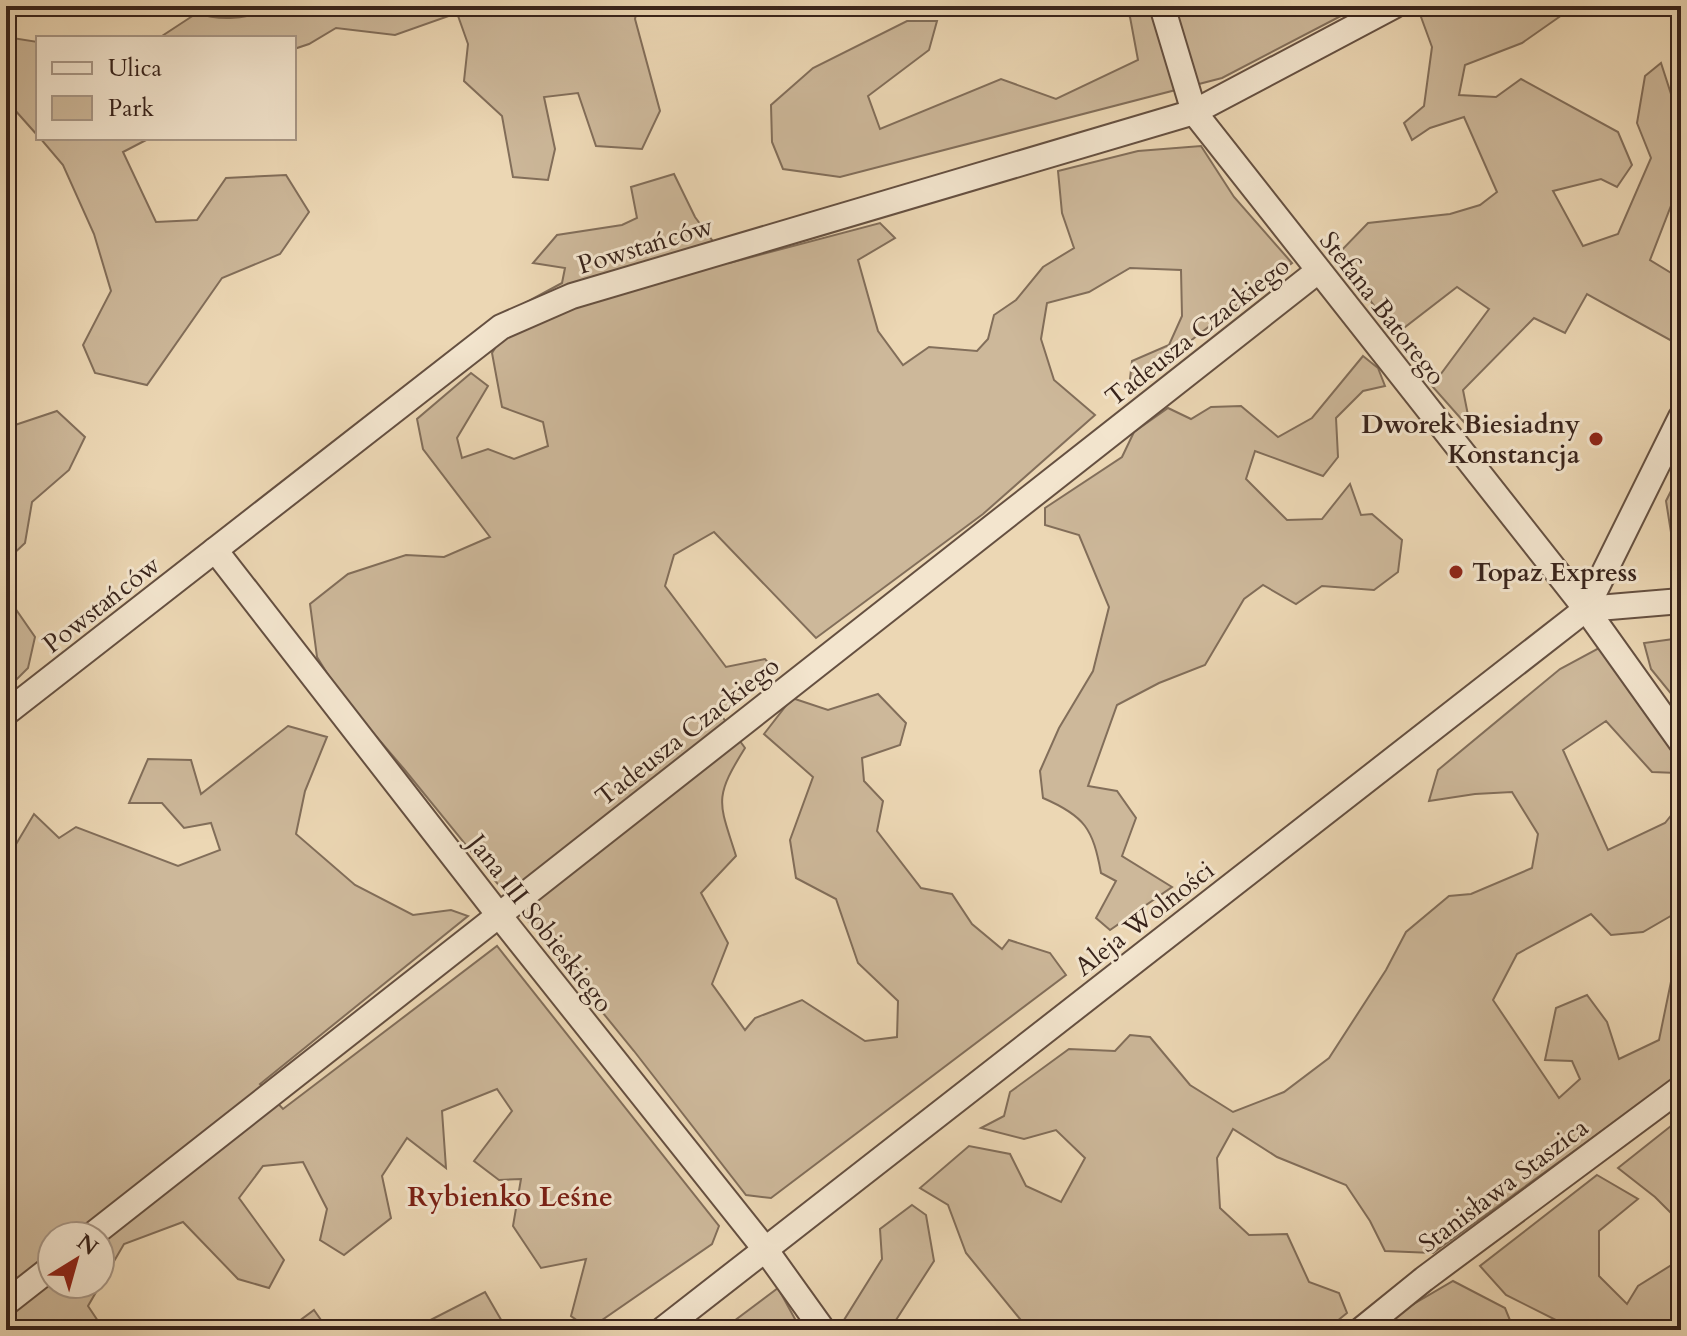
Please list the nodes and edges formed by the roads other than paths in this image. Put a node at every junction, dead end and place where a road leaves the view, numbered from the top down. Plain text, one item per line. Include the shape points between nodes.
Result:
1 (1162, 6) edge
2 (1394, 6) edge
3 (1194, 112) junction
4 (1318, 271) junction
5 (1681, 417) edge
6 (215, 550) junction
7 (1681, 601) edge
8 (1586, 609) junction
9 (6, 713) edge
10 (1681, 742) edge
11 (498, 914) junction
12 (1681, 1088) edge
13 (111, 1220) edge
14 (765, 1249) junction
15 (36, 1280) edge
16 (6, 1303) edge
17 (662, 1330) edge
18 (823, 1330) edge
19 (1361, 1330) edge

1 - 3 street, Stefana Batorego
2 - 3 street, Powstańców
3 - 4 street, Stefana Batorego
3 - 6 street, Powstańców via 572,296 501,327
4 - 8 street, Stefana Batorego
4 - 11 street, Tadeusza Czackiego
5 - 8 street
6 - 9 street, Powstańców
6 - 11 street, Jana III Sobieskiego
7 - 8 street
8 - 10 street, Stefana Batorego
8 - 14 street, Aleja Wolności
11 - 13 street, Tadeusza Czackiego
11 - 14 street, Jana III Sobieskiego
12 - 19 street, Stanisława Staszica
14 - 17 street, Aleja Wolności
14 - 18 street, Jana III Sobieskiego
15 - 16 street

